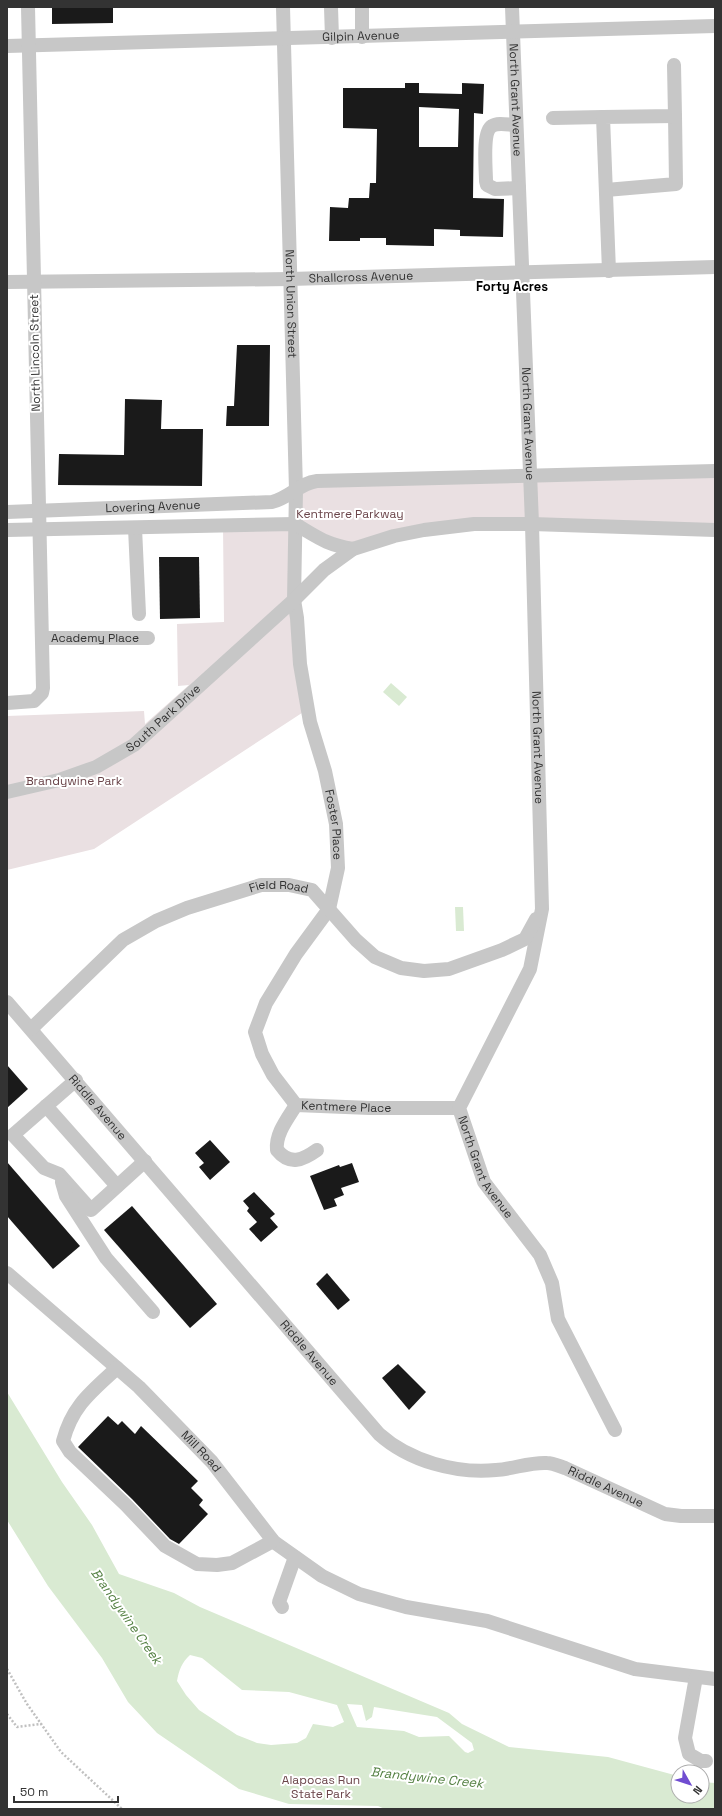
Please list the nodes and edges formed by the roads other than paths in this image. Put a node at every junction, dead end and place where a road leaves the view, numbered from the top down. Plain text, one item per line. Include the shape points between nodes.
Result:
1 (28, 7) edge
2 (283, 7) edge
3 (331, 7) edge
4 (362, 7) edge
5 (512, 7) edge
6 (715, 26) edge
7 (513, 33) junction
8 (362, 37) junction
9 (332, 38) junction
10 (284, 40) junction
11 (7, 46) edge
12 (29, 46) junction
13 (674, 65) dead end
14 (675, 116) junction
15 (603, 117) junction
16 (553, 118) dead end
17 (516, 125) junction
18 (519, 188) junction
19 (606, 190) junction
20 (715, 267) edge
21 (610, 270) junction
22 (522, 274) junction
23 (290, 279) junction
24 (34, 281) junction
25 (7, 282) edge
26 (715, 471) edge
27 (529, 476) junction
28 (296, 490) junction
29 (39, 511) junction
30 (7, 512) edge
31 (295, 524) junction
32 (532, 524) junction
33 (135, 528) junction
34 (39, 529) junction
35 (7, 530) edge
36 (715, 530) edge
37 (353, 549) junction
38 (294, 600) junction
39 (139, 614) dead end
40 (42, 638) junction
41 (148, 638) dead end
42 (7, 703) edge
43 (7, 792) edge
44 (329, 908) junction
45 (542, 909) junction
46 (7, 1002) edge
47 (31, 1029) junction
48 (262, 1054) joint
49 (76, 1080) junction
50 (296, 1105) junction
51 (46, 1106) junction
52 (459, 1108) junction
53 (317, 1150) dead end
54 (145, 1161) junction
55 (59, 1174) junction
56 (117, 1186) junction
57 (7, 1273) edge
58 (153, 1312) dead end
59 (117, 1368) junction
60 (615, 1430) dead end
61 (715, 1516) edge
62 (273, 1541) junction
63 (295, 1557) junction
64 (282, 1607) dead end
65 (696, 1677) junction
66 (715, 1679) edge
67 (706, 1761) dead end

1 - 12 street, North Lincoln Street
2 - 10 street, North Union Street
3 - 9 street
4 - 8 street
5 - 7 street, North Grant Avenue
6 - 7 street, Gilpin Avenue
7 - 8 street, Gilpin Avenue
7 - 17 street, North Grant Avenue
8 - 9 street, Gilpin Avenue
9 - 10 street, Gilpin Avenue
10 - 12 street, Gilpin Avenue
10 - 23 street, North Union Street
11 - 12 street, Gilpin Avenue
12 - 24 street, North Lincoln Street
13 - 14 street
14 - 15 street
14 - 19 street via 676,184
15 - 16 street
15 - 19 street
17 - 18 street, North Grant Avenue
17 - 18 street via 496,124 486,133 486,181 487,185 495,189
18 - 22 street, North Grant Avenue
19 - 21 street
20 - 21 street, Shallcross Avenue
21 - 22 street, Shallcross Avenue
22 - 23 street, Shallcross Avenue
22 - 27 street, North Grant Avenue
23 - 24 street, Shallcross Avenue
23 - 28 street, North Union Street
24 - 25 street, Shallcross Avenue
24 - 29 street, North Lincoln Street
26 - 27 street
27 - 28 street via 317,481
27 - 32 street, North Grant Avenue
28 - 29 street, Lovering Avenue via 272,502
28 - 31 street, North Union Street
29 - 30 street, Lovering Avenue
29 - 34 street, North Lincoln Street
31 - 33 street, Lovering Avenue
31 - 37 street via 320,540
31 - 38 street, North Union Street
32 - 36 street
32 - 37 street via 474,524 424,530
32 - 45 street, North Grant Avenue
33 - 34 street, Lovering Avenue
33 - 39 street, Academy Place
34 - 35 street, Lovering Avenue
34 - 40 street, North Lincoln Street
37 - 38 street via 330,565
38 - 43 street, South Park Drive via 134,745 96,767 59,780
38 - 44 street, Foster Place via 300,664 310,722 325,771 336,824 338,868
40 - 41 street, Academy Place
40 - 42 street, North Lincoln Street via 42,688 38,698 30,702
44 - 45 street, Field Road via 356,940 375,957 401,968 424,971 449,969 525,939
44 - 47 street, Field Road via 312,890 289,885 261,885 186,908 123,940
44 - 48 street, Foster Place via 296,954 266,1003 255,1032
45 - 52 street, North Grant Avenue via 530,969
46 - 47 street, Riddle Avenue
47 - 49 street, Riddle Avenue
48 - 50 street, Kentmere Place via 273,1075
49 - 51 street
49 - 54 street, Riddle Avenue
50 - 52 street, Kentmere Place
50 - 53 street via 280,1132 277,1150 292,1161 304,1159
51 - 55 street via 13,1135 44,1168
51 - 56 street
52 - 60 street, North Grant Avenue via 484,1182 540,1255 552,1283 558,1319
54 - 56 street
54 - 61 street, Riddle Avenue via 390,1444 437,1464 473,1471 548,1463 565,1468 665,1514
55 - 56 street via 91,1210
55 - 58 street via 66,1196 106,1258
57 - 59 street, Mill Road
59 - 62 street, Mill Road via 212,1462
59 - 62 street via 79,1404 67,1423 63,1441 70,1452 165,1546 197,1564 232,1563
62 - 63 street, Mill Road
63 - 64 street via 279,1602
63 - 65 street, Mill Road via 322,1576 359,1594 406,1607 487,1621 635,1669
65 - 66 street, Mill Road
65 - 67 street via 685,1738 688,1754

